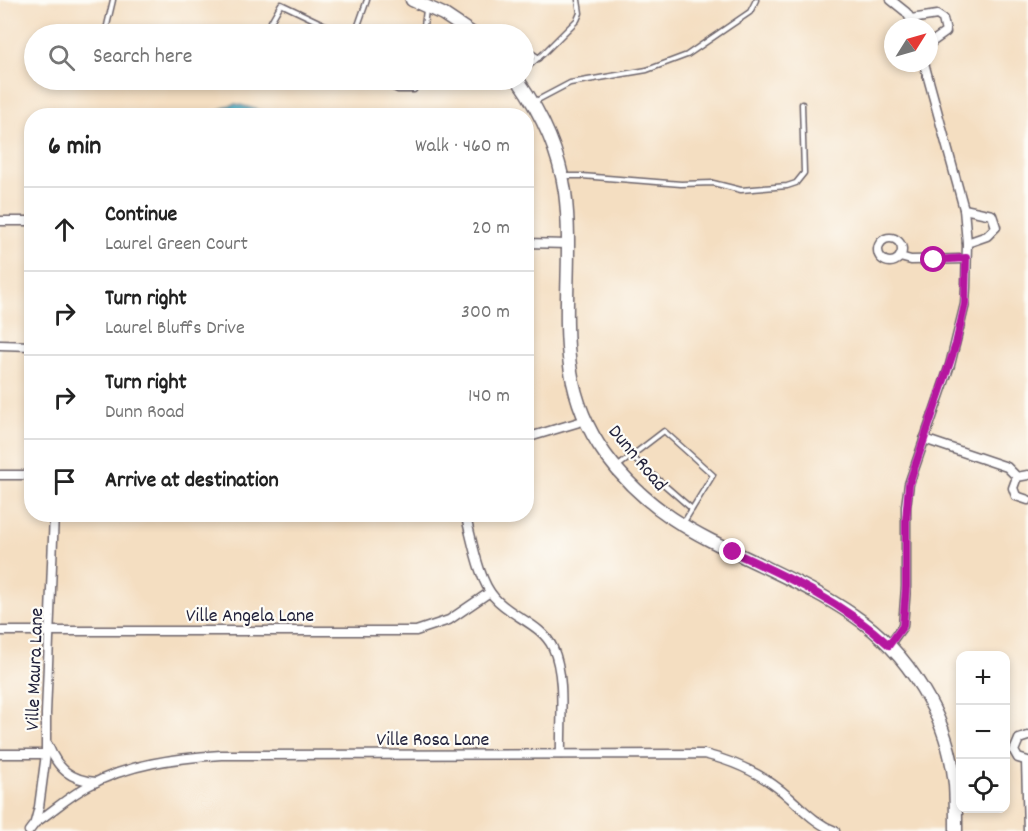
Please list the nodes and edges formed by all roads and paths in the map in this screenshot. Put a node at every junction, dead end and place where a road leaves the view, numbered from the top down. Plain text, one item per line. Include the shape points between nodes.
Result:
1 (113, 0) edge
2 (367, 0) edge
3 (412, 0) edge
4 (578, 0) edge
5 (756, 0) edge
6 (891, 0) edge
7 (427, 6) junction
8 (908, 18) edge
9 (928, 18) edge
10 (107, 24) edge
11 (269, 24) edge
12 (323, 24) edge
13 (359, 24) edge
14 (424, 24) edge
15 (458, 24) edge
16 (938, 38) edge
17 (534, 55) edge
18 (538, 58) junction
19 (534, 61) edge
20 (926, 72) edge
21 (398, 90) edge
22 (414, 90) edge
23 (525, 90) edge
24 (533, 103) junction
25 (802, 104) dead end
26 (561, 176) junction
27 (964, 209) junction
28 (0, 221) edge
29 (24, 221) edge
30 (534, 243) edge
31 (967, 243) junction
32 (567, 244) junction
33 (900, 257) dead end
34 (966, 258) junction
35 (0, 345) edge
36 (24, 346) edge
37 (586, 420) junction
38 (534, 436) edge
39 (924, 439) junction
40 (631, 456) junction
41 (616, 467) junction
42 (0, 475) edge
43 (24, 475) edge
44 (1028, 475) edge
45 (1017, 477) junction
46 (1028, 500) edge
47 (692, 508) junction
48 (54, 522) edge
49 (467, 522) edge
50 (681, 525) junction
51 (490, 592) junction
52 (0, 631) edge
53 (50, 631) junction
54 (889, 645) junction
55 (1028, 736) edge
56 (46, 741) junction
57 (0, 754) edge
58 (46, 754) junction
59 (561, 754) junction
60 (1027, 761) edge
61 (96, 782) junction
62 (35, 823) junction
63 (29, 831) edge
64 (835, 831) edge
65 (956, 831) edge
66 (1028, 831) edge

1 - 10 lane
2 - 13 lane
3 - 7 street
4 - 18 lane via 577,20
5 - 24 lane via 750,12 687,55 647,70 570,83
6 - 8 street
7 - 14 lane
7 - 15 street
9 - 16 street via 937,15 943,19 946,32
11 - 12 lane via 280,4
17 - 18 lane
18 - 19 lane
20 - 27 street
21 - 22 lane
23 - 24 street, Dunn Road
24 - 26 street, Dunn Road via 552,143
25 - 26 lane via 804,173 796,183 787,186 741,190 713,183
26 - 32 street, Dunn Road
27 - 31 street
27 - 31 street via 992,215 996,223 987,236
28 - 29 street
30 - 32 street
31 - 34 street
32 - 37 street, Dunn Road via 567,351 576,396
33 - 34 street
34 - 39 street via 965,304 956,344
35 - 36 street
37 - 38 street
37 - 41 street, Dunn Road
39 - 45 street via 1007,467
39 - 54 street via 906,506 903,626
40 - 41 lane
40 - 47 lane
40 - 47 lane via 664,431 713,475
41 - 50 street, Dunn Road via 645,500
42 - 43 street
44 - 45 street
45 - 46 street via 1014,492
47 - 50 lane
48 - 53 street, Ville Maura Lane
49 - 51 street
50 - 54 street, Dunn Road via 829,600
51 - 53 street, Ville Angela Lane via 449,620 416,631
51 - 59 street via 514,615 539,630 554,650 560,681
52 - 53 street, Ville Angela Lane
53 - 56 street, Ville Maura Lane
54 - 65 street, Dunn Road via 919,684 939,721 955,781
55 - 60 street via 1019,739 1015,747 1018,758
56 - 58 street, Ville Maura Lane
56 - 61 street via 67,773 76,779
57 - 58 street
58 - 62 street, Ville Maura Lane
59 - 61 street, Ville Rosa Lane via 221,755 147,764
59 - 64 street, Ville Rosa Lane via 704,754 723,759 757,773 804,812
60 - 66 street
61 - 62 street, Ville Rosa Lane
62 - 63 street, Ville Rosa Lane

